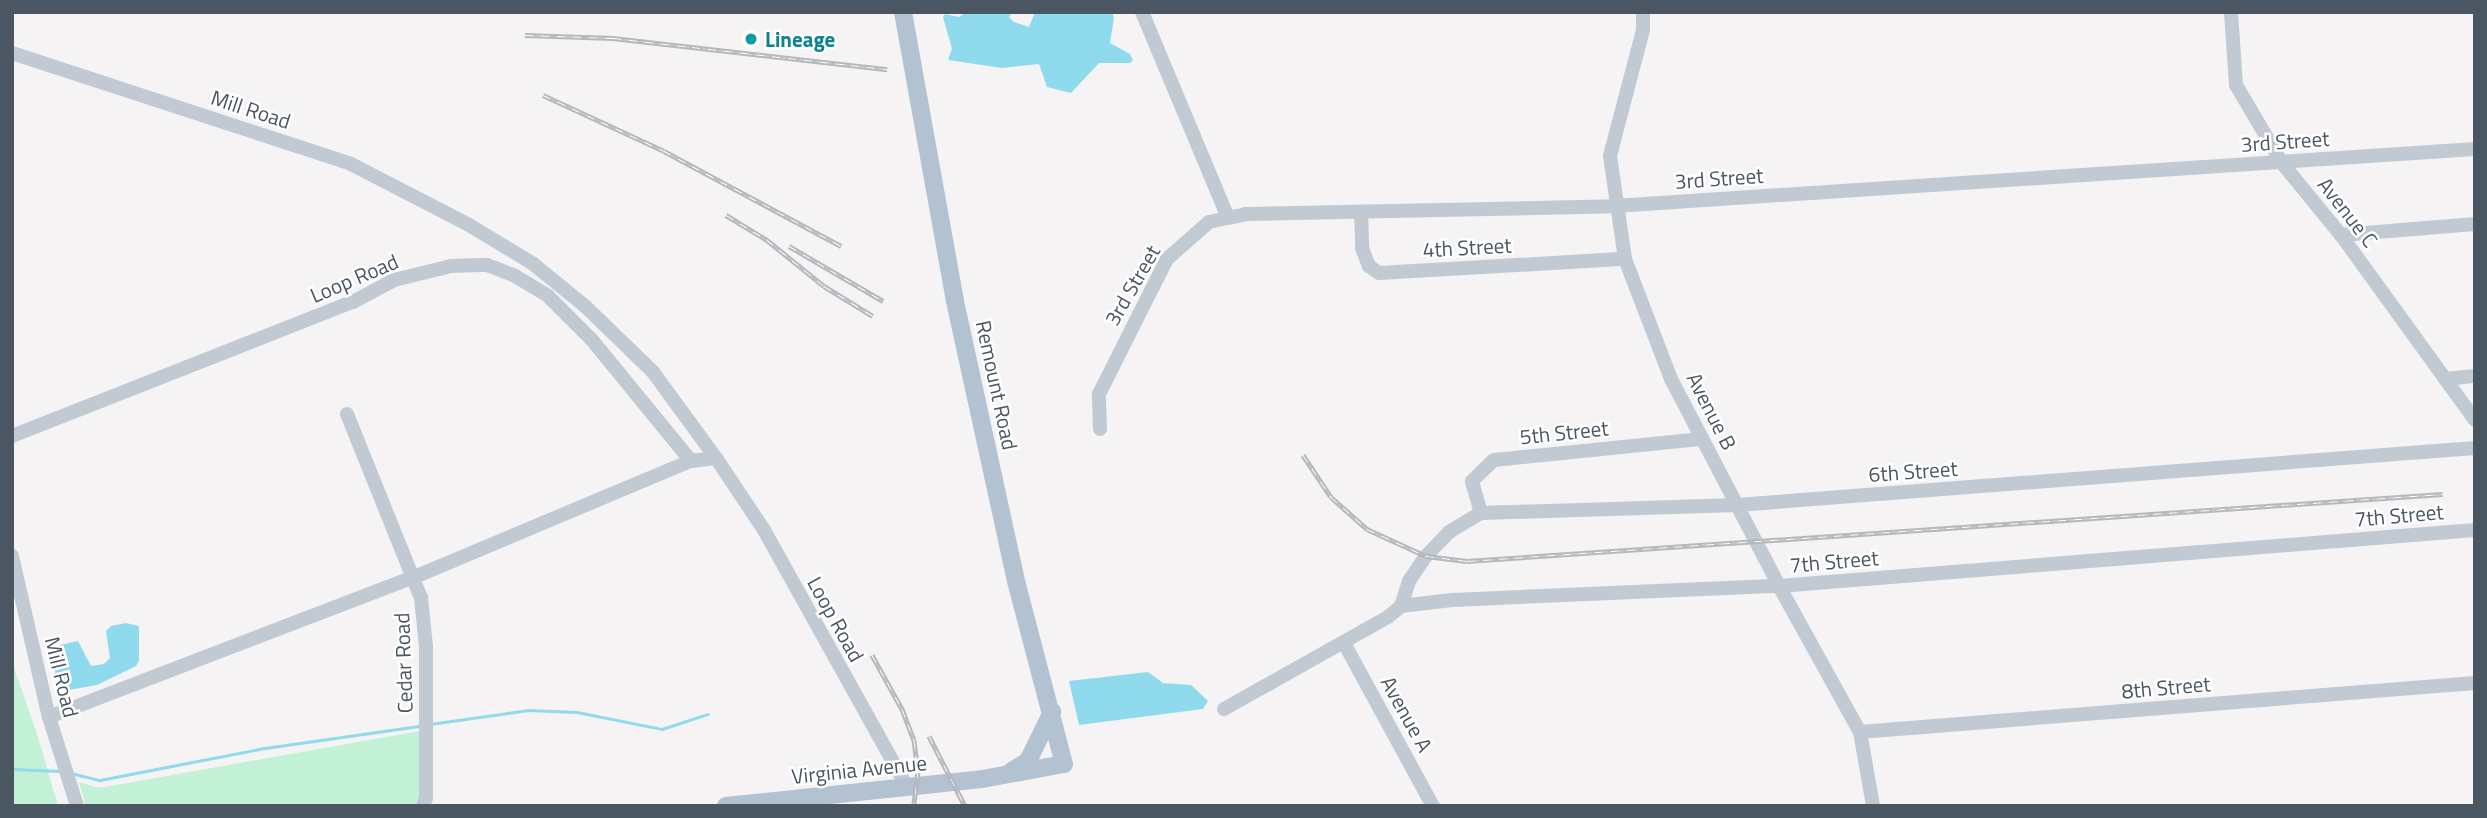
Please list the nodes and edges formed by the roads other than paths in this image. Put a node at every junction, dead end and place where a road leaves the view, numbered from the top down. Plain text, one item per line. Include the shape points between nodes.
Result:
1 (902, 12) edge
2 (1142, 12) edge
3 (1643, 12) edge
4 (2231, 12) edge
5 (12, 52) edge
6 (2475, 149) edge
7 (2283, 163) junction
8 (1615, 206) junction
9 (1361, 212) junction
10 (1228, 218) junction
11 (2475, 224) edge
12 (2342, 235) junction
13 (1626, 259) junction
14 (2475, 376) edge
15 (2445, 379) junction
16 (347, 414) dead end
17 (2475, 420) edge
18 (1100, 429) dead end
19 (12, 436) edge
20 (1702, 439) junction
21 (2475, 448) edge
22 (716, 458) junction
23 (691, 461) junction
24 (1737, 505) junction
25 (1481, 513) junction
26 (2475, 530) edge
27 (12, 556) edge
28 (412, 578) junction
29 (1779, 586) junction
30 (1401, 606) junction
31 (1344, 643) junction
32 (2475, 683) edge
33 (1224, 709) dead end
34 (1052, 712) junction
35 (49, 717) junction
36 (1860, 732) junction
37 (1065, 769) joint
38 (1003, 775) junction
39 (907, 788) junction
40 (427, 803) edge
41 (77, 806) edge
42 (726, 806) edge
43 (1433, 806) edge
44 (1873, 806) edge

1 - 34 main road, Remount Road via 955,301 1016,581
2 - 10 street
3 - 8 street, Avenue B via 1643,30 1610,156
4 - 7 street, Avenue C via 2236,85
5 - 22 street, Mill Road via 351,164 468,225 532,263 585,306 653,372
6 - 7 street, 3rd Street
7 - 8 street, 3rd Street
7 - 12 street, Avenue C
8 - 9 street, 3rd Street
8 - 13 street, Avenue B
9 - 10 street, 3rd Street
9 - 13 street, 4th Street via 1362,248 1369,266 1379,273
10 - 18 street, 3rd Street via 1209,222 1167,259 1099,394
11 - 12 street
12 - 15 street, Avenue C
13 - 20 street, Avenue B via 1671,379
14 - 15 street
15 - 17 street, Avenue C
16 - 28 street, Cedar Road
19 - 23 street, Loop Road via 353,302 394,280 452,266 487,265 548,296 616,367
20 - 24 street, Avenue B
20 - 25 street, 5th Street via 1494,460 1472,481
21 - 24 street, 6th Street
22 - 23 street
22 - 39 street, Loop Road via 764,530
23 - 28 street
24 - 25 street, 6th Street
24 - 29 street, Avenue B
25 - 30 street, 6th Street via 1449,532 1426,556 1409,582
26 - 29 street, 7th Street
27 - 35 street, Mill Road
28 - 35 street
28 - 40 street, Cedar Road via 421,598 426,646
29 - 30 street, 7th Street
29 - 36 street, Avenue B
30 - 31 street, 7th Street
31 - 33 street, 7th Street
31 - 43 street, Avenue A
32 - 36 street, 8th Street
34 - 37 main road, Remount Road
34 - 38 main road via 1028,761
35 - 41 street, Mill Road
36 - 44 street, Avenue B
37 - 38 main road, Virginia Avenue
38 - 39 main road, Virginia Avenue
39 - 42 main road, Virginia Avenue

